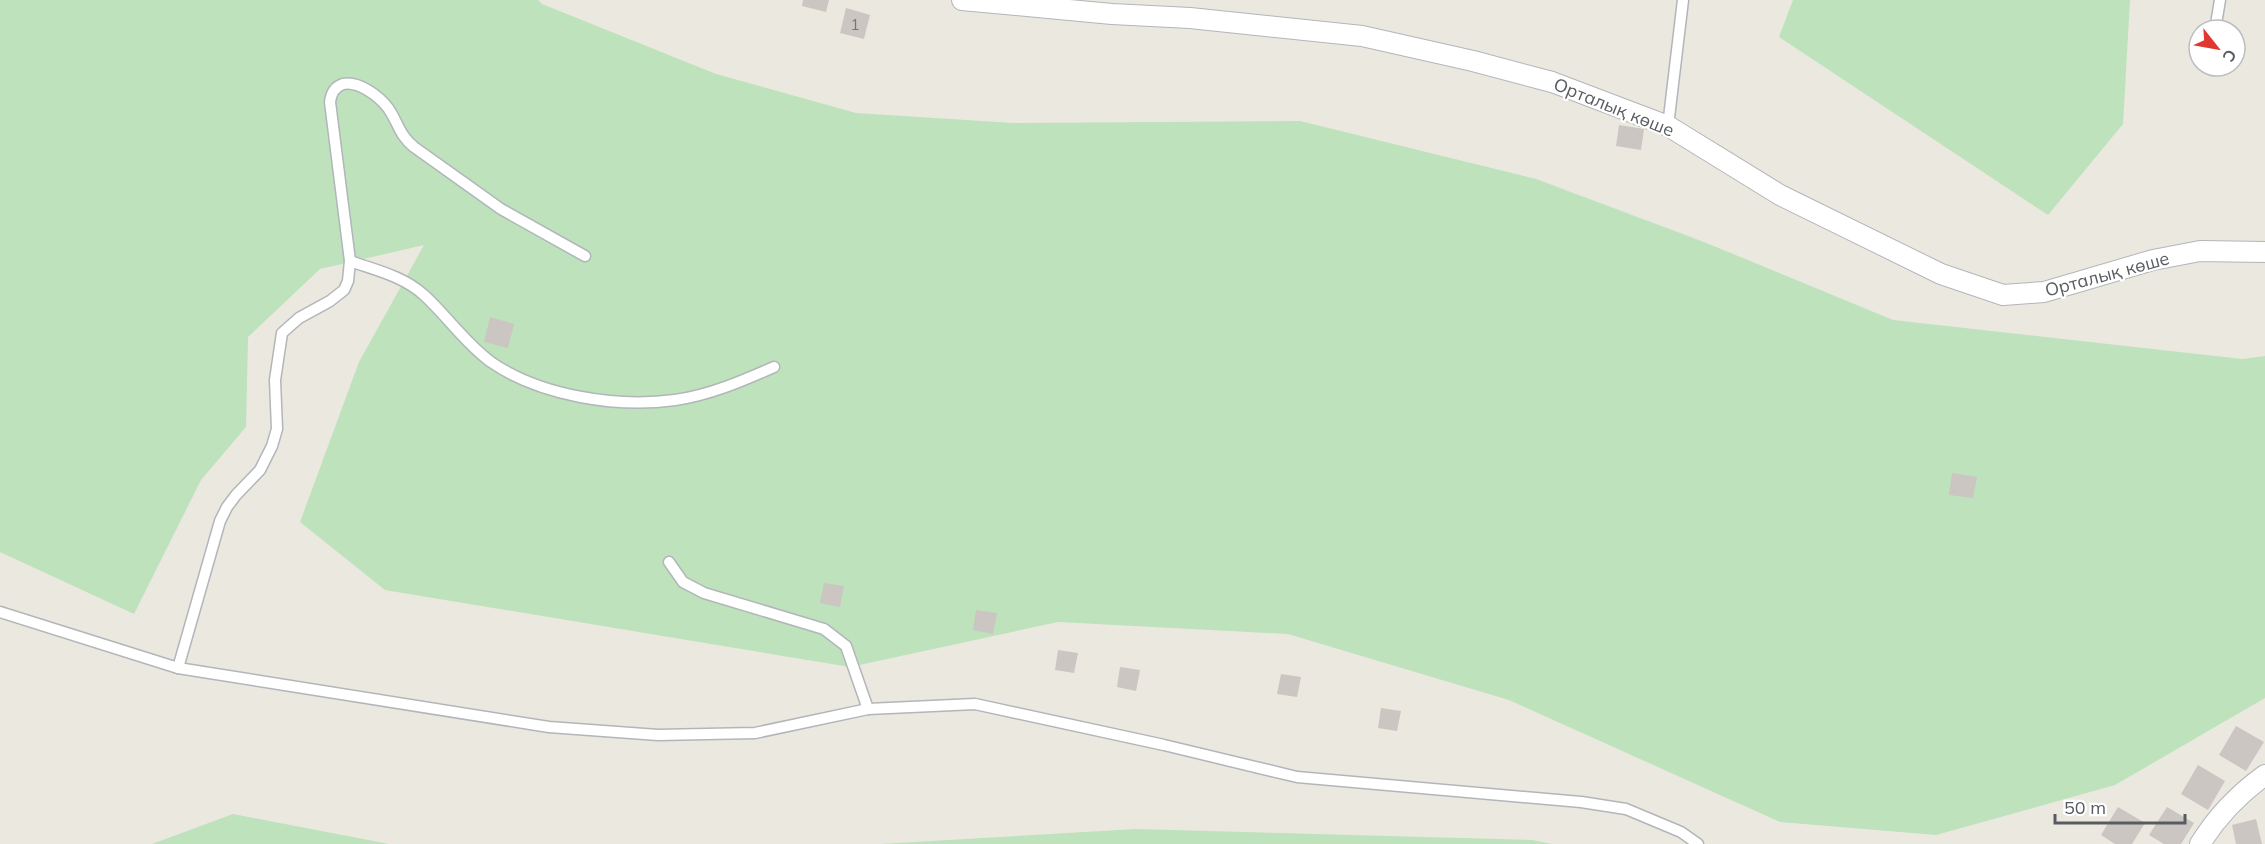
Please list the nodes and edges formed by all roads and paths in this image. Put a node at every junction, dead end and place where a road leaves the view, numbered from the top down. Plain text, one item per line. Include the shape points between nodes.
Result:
1 (962, 0) edge
2 (1683, 0) edge
3 (2220, 0) edge
4 (997, 2) edge
5 (2217, 18) edge
6 (1668, 126) junction
7 (2265, 252) edge
8 (585, 256) dead end
9 (350, 261) junction
10 (774, 367) dead end
11 (669, 562) dead end
12 (0, 612) edge
13 (178, 668) junction
14 (868, 709) junction
15 (2265, 775) edge
16 (1698, 844) edge
17 (2200, 844) edge

1 - 4 street, Орталық көше
2 - 6 lane
3 - 5 lane
4 - 6 street, Орталық көше via 1362,36 1552,82
6 - 7 street, Орталық көше via 1780,195 1941,274 2003,294 2044,292 2152,260 2200,251
8 - 9 lane via 501,209 414,147 402,136 379,99 359,85 345,84 331,93 330,102
9 - 10 lane via 403,280 424,295 492,362 553,391 623,402 675,400 737,383
9 - 13 lane via 344,290 298,318 282,333 275,380 278,417 274,437 260,470 236,495 220,521
11 - 14 lane via 683,582 704,593 824,629 846,646
12 - 13 lane
13 - 14 lane via 549,727 658,735 754,733
14 - 16 lane via 975,704 1297,777 1626,809 1681,832
15 - 17 street via 2247,788

